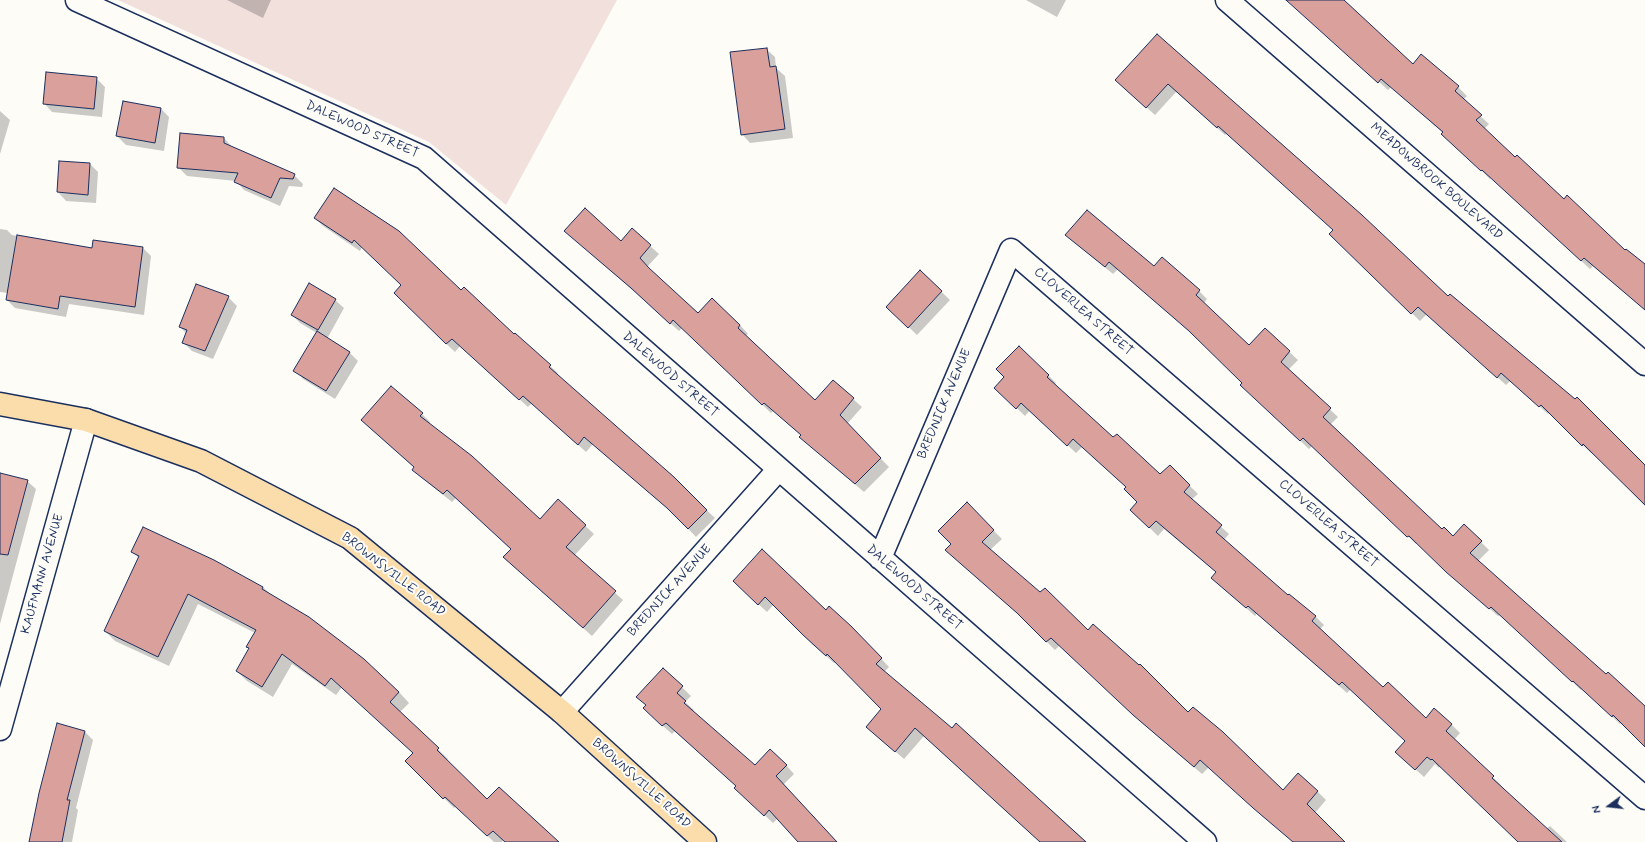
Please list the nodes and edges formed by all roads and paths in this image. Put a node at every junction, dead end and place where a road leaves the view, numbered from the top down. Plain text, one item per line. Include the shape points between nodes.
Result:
1 (76, 0) edge
2 (1227, 0) edge
3 (1011, 250) joint
4 (1645, 364) edge
5 (0, 404) edge
6 (86, 420) junction
7 (778, 470) junction
8 (880, 558) junction
9 (9, 658) edge
10 (562, 712) junction
11 (0, 729) edge
12 (1645, 798) edge
13 (705, 842) edge
14 (1205, 842) edge

1 - 7 street, DALEWOOD STREET via 424,158
2 - 4 street, MEADOWBROOK BOULEVARD
3 - 8 street, BREDNICK AVENUE
3 - 12 street, CLOVERLEA STREET
5 - 6 main road, BROWNSVILLE ROAD
6 - 9 street, KAUFMANN AVENUE
6 - 10 main road, BROWNSVILLE ROAD via 201,461 350,538
7 - 8 street, DALEWOOD STREET
7 - 10 street, BREDNICK AVENUE
8 - 14 street, DALEWOOD STREET
9 - 11 street, KAUFMANN AVENUE
10 - 13 main road, BROWNSVILLE ROAD

